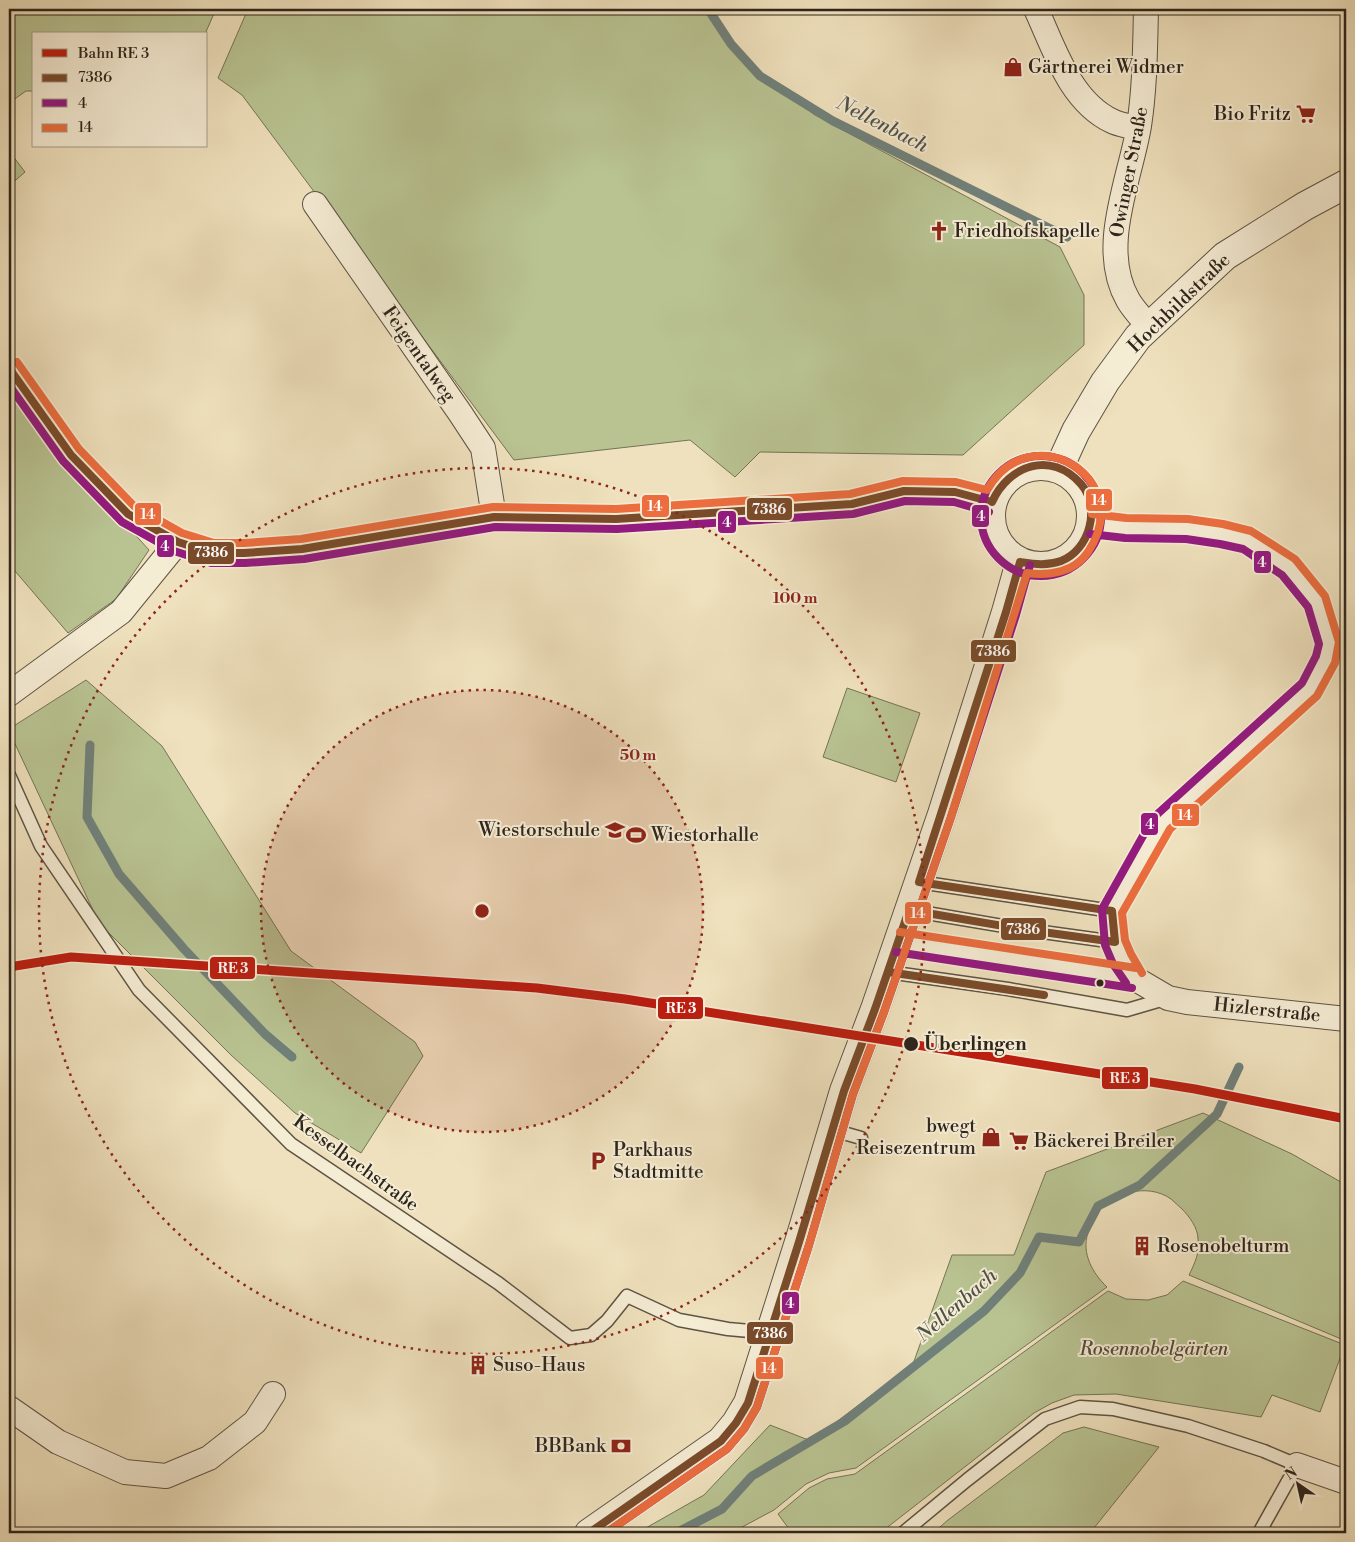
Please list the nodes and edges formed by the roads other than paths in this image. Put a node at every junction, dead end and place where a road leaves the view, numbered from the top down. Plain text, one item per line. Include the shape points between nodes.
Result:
1 (1036, 9) edge
2 (1146, 9) edge
3 (1138, 129) junction
4 (1346, 184) edge
5 (314, 204) dead end
6 (1149, 327) junction
7 (9, 368) edge
8 (1058, 468) junction
9 (992, 502) junction
10 (494, 517) junction
11 (1091, 524) junction
12 (178, 542) junction
13 (1020, 562) junction
14 (1337, 642) edge
15 (9, 694) edge
16 (9, 775) edge
17 (919, 882) junction
18 (909, 910) junction
19 (1112, 911) junction
20 (898, 942) junction
21 (1115, 942) junction
22 (888, 972) junction
23 (1134, 978) junction
24 (1178, 1000) junction
25 (1346, 1020) edge
26 (833, 1130) junction
27 (860, 1138) dead end
28 (771, 1333) junction
29 (273, 1394) dead end
30 (10, 1410) edge
31 (1297, 1465) junction
32 (1346, 1482) edge
33 (589, 1533) edge
34 (903, 1533) edge
35 (1259, 1533) edge

1 - 3 street via 1070,81 1088,105 1112,121
2 - 3 street, Owinger Straße via 1143,100
3 - 6 street, Owinger Straße via 1116,228 1115,255 1119,280 1128,300
4 - 6 street, Hochbildstraße via 1225,256
5 - 10 street, Feigentalweg via 483,448
6 - 8 street, Hochbildstraße via 1105,382
7 - 12 street via 71,455 128,514
8 - 9 street via 1040,465 1019,470 1001,484
8 - 11 street via 1071,475 1084,489 1090,505
9 - 10 street via 954,492 904,492 852,504 823,506 616,518
9 - 13 street via 991,522 996,539 1005,552
10 - 12 street via 302,549 212,552
11 - 13 street via 1082,545 1064,561 1046,566
11 - 14 street via 1187,529 1247,540 1290,567 1317,602
12 - 15 street via 121,612
13 - 17 street
14 - 19 street via 1310,689 1162,824
16 - 28 lane, Kesselbachstraße via 41,846 139,990 291,1144 498,1283 570,1338 591,1335 627,1296 679,1320
17 - 18 street
17 - 19 lane
18 - 20 street
18 - 21 lane
19 - 21 street
20 - 22 street
20 - 23 lane
21 - 23 street
22 - 24 lane via 1128,1010
22 - 26 street
23 - 24 street
24 - 25 street, Hizlerstraße
26 - 27 lane
26 - 28 street
28 - 33 street via 748,1403 721,1441
29 - 30 street via 254,1422 209,1458 166,1476 126,1472 58,1442
31 - 32 street
31 - 34 lane via 1188,1426 1113,1409 1080,1407 1045,1419
31 - 35 lane

